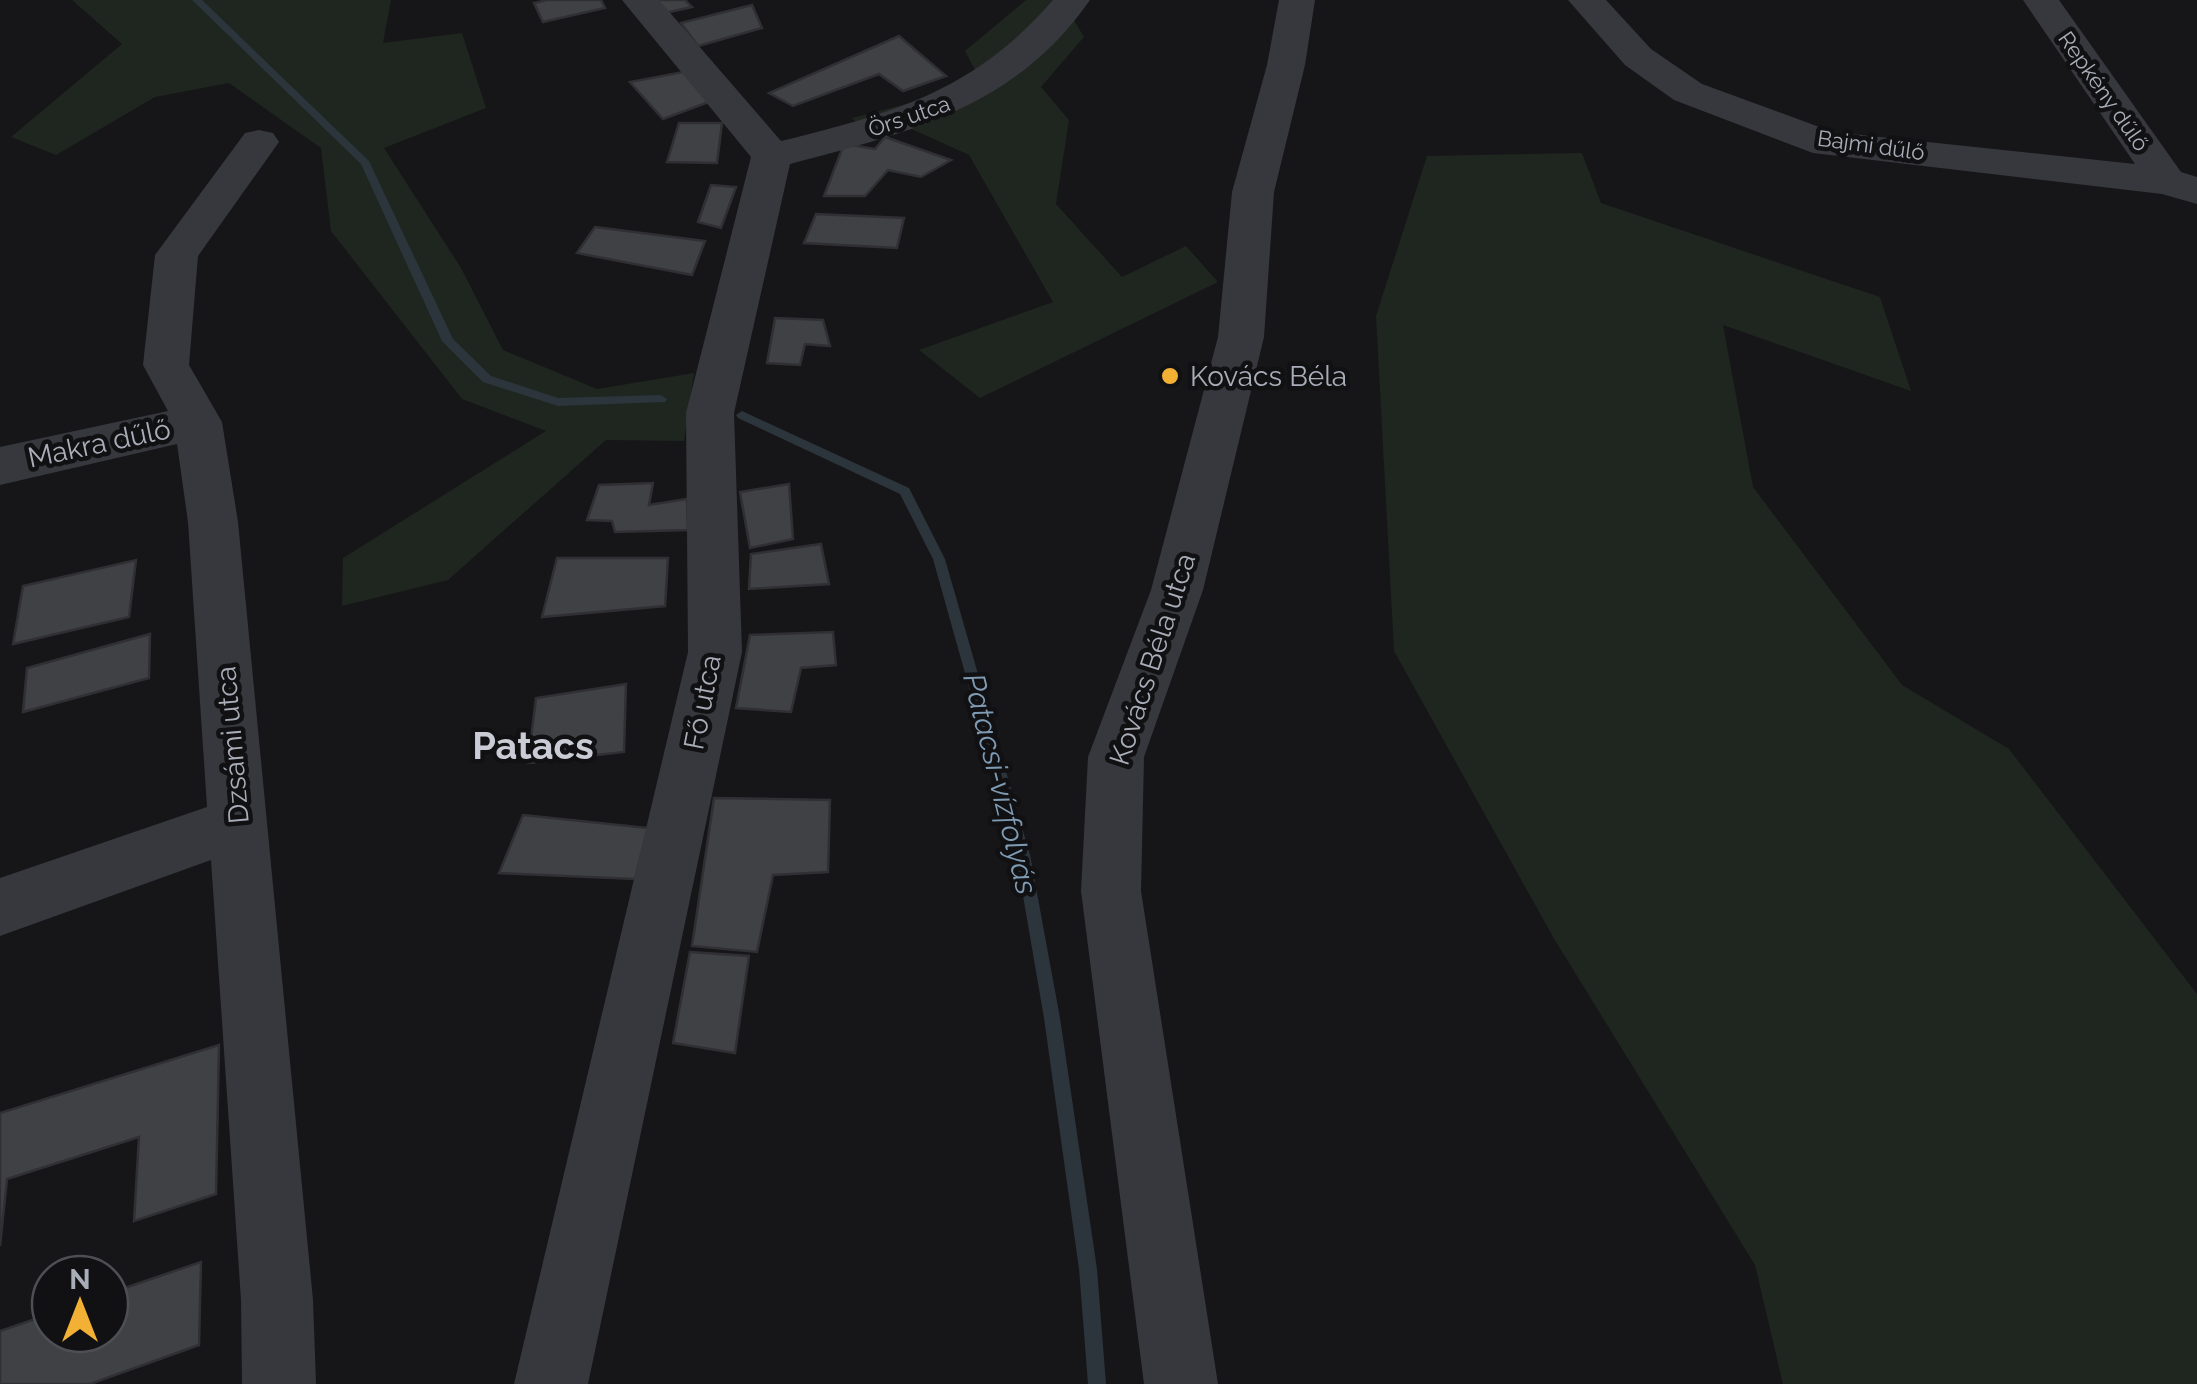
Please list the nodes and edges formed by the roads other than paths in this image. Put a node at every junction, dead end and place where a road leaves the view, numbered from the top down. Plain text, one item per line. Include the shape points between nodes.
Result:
1 (640, 0) edge
2 (1072, 0) edge
3 (1298, 0) edge
4 (1586, 0) edge
5 (2040, 0) edge
6 (258, 142) dead end
7 (772, 156) junction
8 (2182, 186) edge
9 (198, 422) junction
10 (0, 466) edge
11 (238, 823) junction
12 (0, 907) edge
13 (279, 1384) edge
14 (551, 1384) edge
15 (1181, 1384) edge

1 - 7 street
2 - 7 street, Örs utca via 1026,52 960,98 893,124
3 - 15 street, Kovács Béla utca via 1253,192 1241,337 1177,590 1116,757 1112,891
4 - 8 street, Bajmi dűlő via 1638,57 1688,92 1827,144
5 - 8 street, Repkény dűlő
6 - 9 street, Dzsámi utca via 177,254 166,365
7 - 14 street, Fő utca via 710,412 715,652
9 - 10 street, Makra dűlő
9 - 11 street, Dzsámi utca via 213,522
11 - 12 street
11 - 13 street, Dzsámi utca

